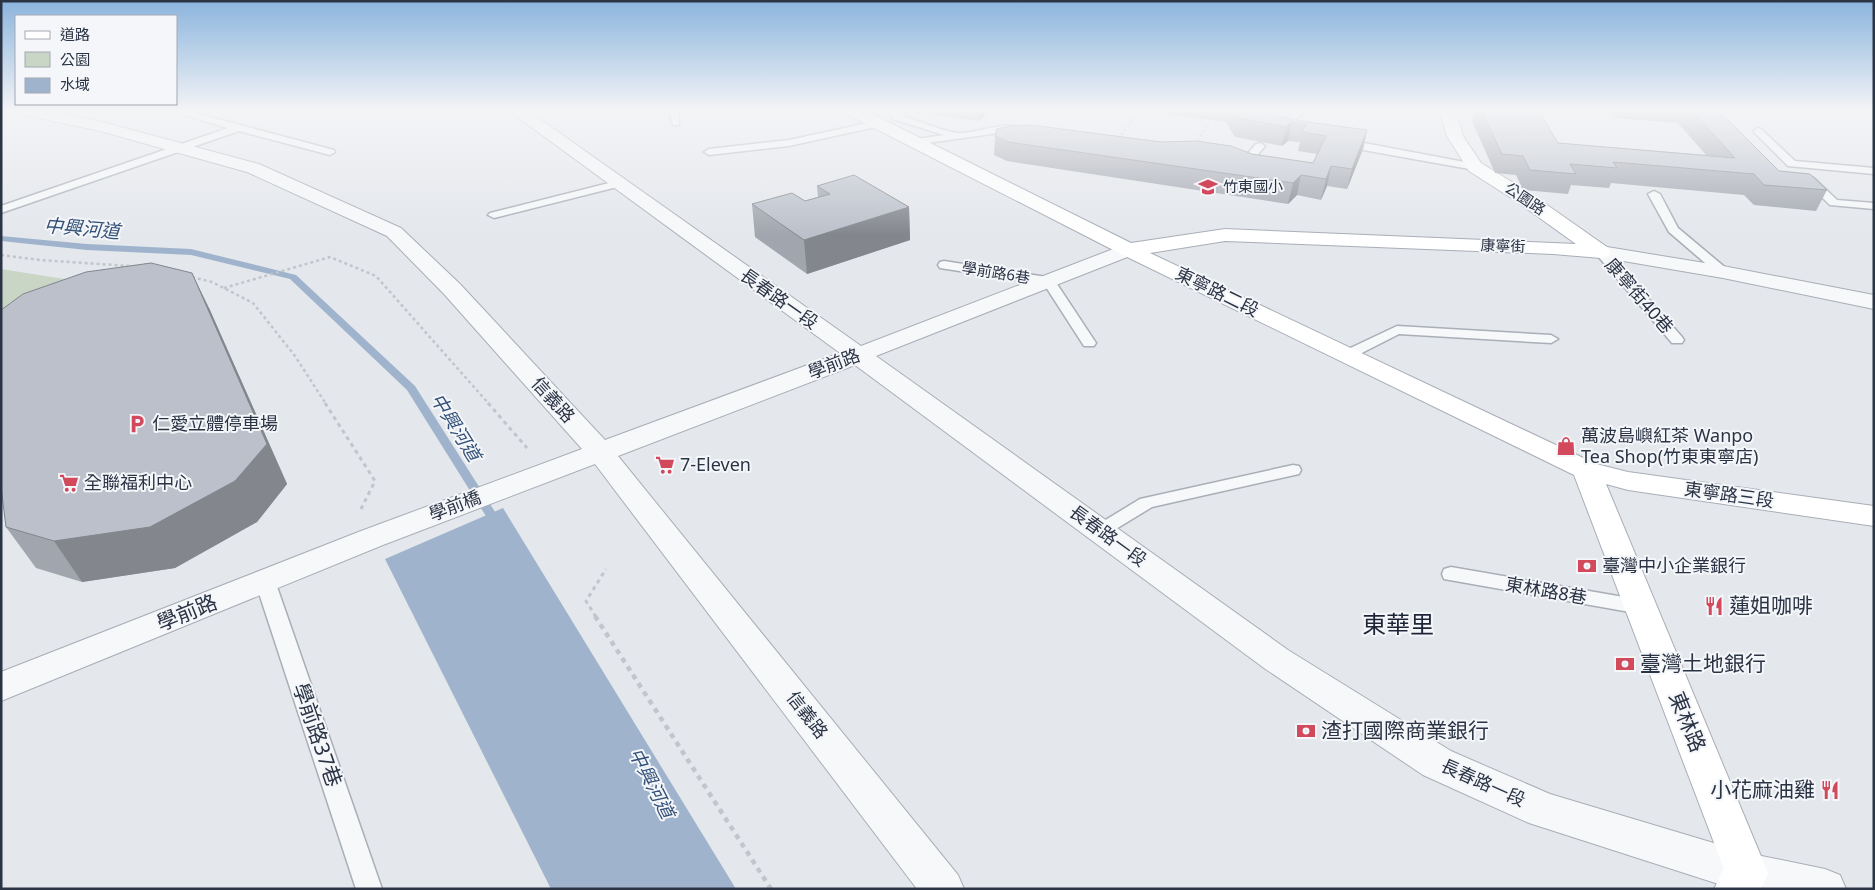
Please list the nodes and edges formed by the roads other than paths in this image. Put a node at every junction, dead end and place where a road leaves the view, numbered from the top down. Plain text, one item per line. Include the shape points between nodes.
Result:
1 (168, 152) edge
2 (191, 152) edge
3 (573, 152) edge
4 (709, 152) dead end
5 (713, 152) edge
6 (933, 152) edge
7 (1255, 152) edge
8 (1384, 152) edge
9 (1465, 152) edge
10 (1779, 152) edge
11 (1189, 154) edge
12 (1792, 164) junction
13 (1475, 167) junction
14 (1874, 171) edge
15 (617, 184) junction
16 (1654, 194) dead end
17 (1874, 206) edge
18 (2, 210) edge
19 (494, 216) dead end
20 (1128, 250) junction
21 (1601, 252) junction
22 (944, 265) dead end
23 (1723, 272) junction
24 (1048, 281) junction
25 (1874, 302) edge
26 (1551, 339) dead end
27 (1677, 340) dead end
28 (1089, 343) dead end
29 (858, 355) junction
30 (1347, 355) junction
31 (600, 452) junction
32 (533, 462) joint
33 (1293, 470) dead end
34 (1586, 470) junction
35 (1874, 516) edge
36 (1100, 531) junction
37 (372, 538) joint
38 (1451, 574) dead end
39 (265, 581) junction
40 (1641, 607) junction
41 (1, 687) edge
42 (1741, 881) edge
43 (369, 889) edge
44 (943, 889) edge
45 (1825, 889) edge

1 - 18 lane
2 - 31 street, 信義路 via 253,168 394,232 452,289
3 - 15 street, 長春路一段
4 - 5 lane
6 - 20 street, 東寧路二段
7 - 11 lane via 1246,162
8 - 13 lane
9 - 13 street, 公園路
10 - 12 lane
12 - 14 lane
12 - 17 lane via 1834,202
13 - 21 street, 公園路
15 - 19 lane
15 - 29 street, 長春路一段
16 - 23 lane via 1673,230
20 - 21 street, 康寧街 via 1225,235
20 - 24 street, 學前路
20 - 30 street, 東寧路二段
21 - 23 street, 康寧街
21 - 27 lane, 康寧街40巷
22 - 24 lane, 學前路6巷
23 - 25 street, 康寧街
24 - 28 lane
24 - 29 street, 學前路
26 - 30 lane via 1397,330
29 - 31 street, 學前路
29 - 36 street, 長春路一段
30 - 34 street, 東寧路二段
31 - 32 street, 學前路
31 - 44 street, 信義路
32 - 37 street, 學前橋
33 - 36 lane via 1146,503
34 - 35 street, 東寧路三段 via 1628,481
34 - 40 street, 東林路
36 - 42 street, 長春路一段 via 1276,659 1437,762 1544,810
37 - 39 street, 學前路
38 - 40 lane, 東林路8巷
39 - 41 street, 學前路
39 - 43 lane, 學前路37巷
40 - 42 street, 東林路
42 - 45 street, 長春路一段

